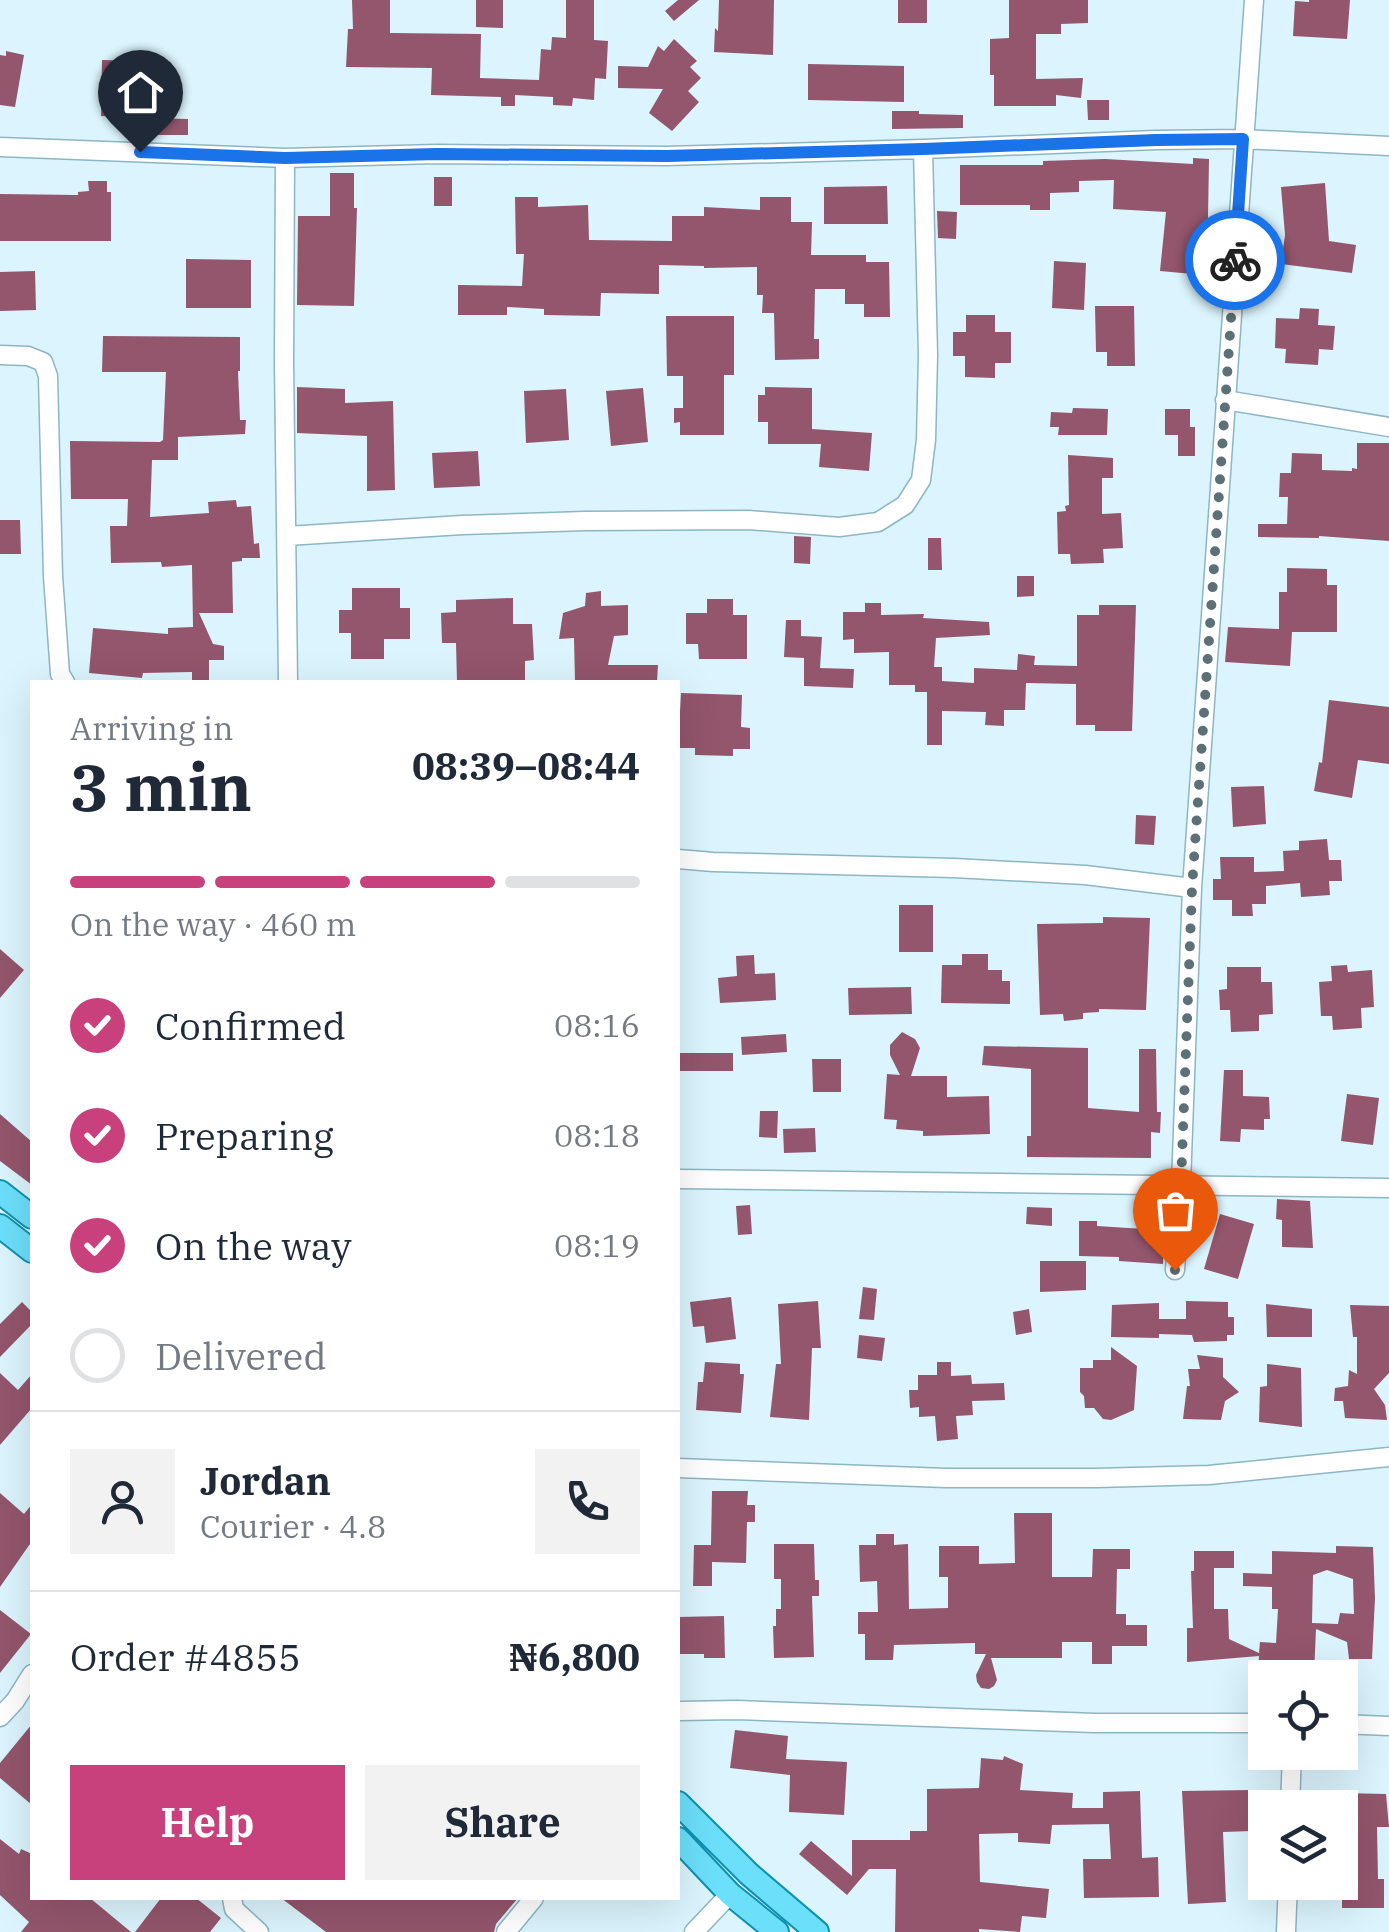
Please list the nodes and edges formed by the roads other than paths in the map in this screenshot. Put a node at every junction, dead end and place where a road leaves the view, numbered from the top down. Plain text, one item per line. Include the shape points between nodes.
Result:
1 (1254, 0) edge
2 (1243, 139) junction
3 (1389, 146) edge
4 (0, 147) edge
5 (923, 149) junction
6 (285, 158) junction
7 (0, 355) edge
8 (1225, 400) junction
9 (1389, 427) edge
10 (287, 536) junction
11 (64, 680) edge
12 (288, 680) edge
13 (680, 859) edge
14 (1192, 888) junction
15 (680, 1180) edge
16 (1181, 1184) junction
17 (1389, 1188) edge
18 (0, 1192) edge
19 (30, 1215) edge
20 (0, 1226) edge
21 (30, 1248) edge
22 (1175, 1270) dead end
23 (1389, 1456) edge
24 (680, 1468) edge
25 (30, 1677) edge
26 (680, 1711) edge
27 (0, 1717) edge
28 (1248, 1723) edge
29 (1358, 1725) edge
30 (1389, 1726) edge
31 (680, 1805) edge
32 (680, 1841) edge
33 (730, 1894) junction
34 (232, 1900) edge
35 (532, 1900) edge
36 (1287, 1900) edge
37 (260, 1932) edge
38 (506, 1932) edge
39 (694, 1932) edge
40 (776, 1932) edge
41 (817, 1932) edge
42 (1286, 1932) edge

1 - 2 street
2 - 3 street
2 - 5 street
2 - 8 street
4 - 6 street
5 - 6 street
5 - 10 street via 923,467 906,505 878,522 838,527 585,521
6 - 10 street
7 - 11 street via 43,362 48,376 53,576
8 - 9 street
8 - 14 street
10 - 12 street
13 - 14 street via 1085,875
14 - 16 street
15 - 16 street
16 - 17 street
16 - 22 street
18 - 19 main road
20 - 21 main road
23 - 24 street via 1209,1476 946,1478
25 - 27 street
26 - 28 street
29 - 30 street
31 - 41 main road
32 - 33 main road
33 - 39 street
33 - 40 main road
34 - 37 street
35 - 38 street
36 - 42 street

